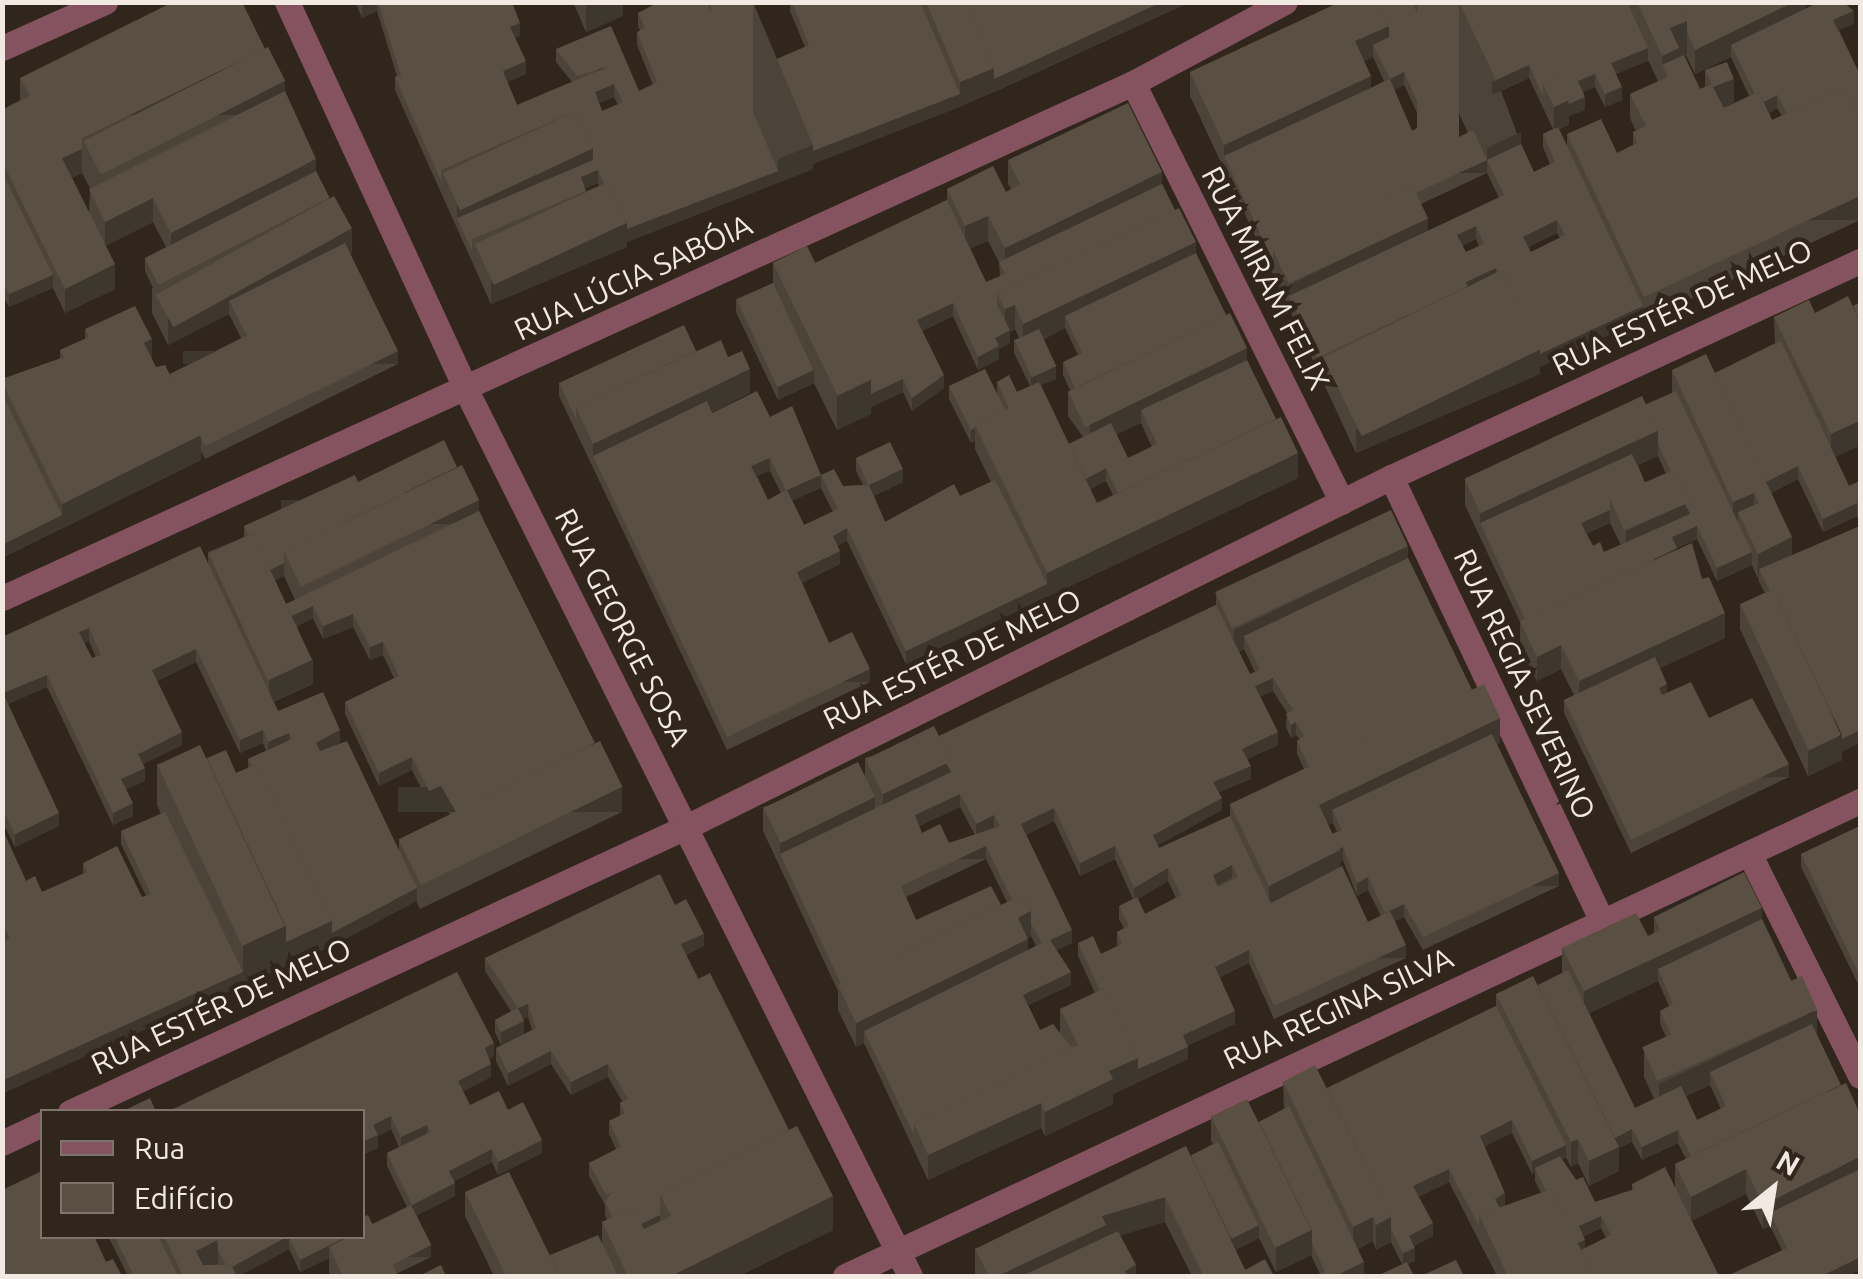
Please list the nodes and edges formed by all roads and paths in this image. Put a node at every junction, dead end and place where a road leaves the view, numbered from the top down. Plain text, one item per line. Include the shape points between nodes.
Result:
1 (105, 2) edge
2 (287, 2) edge
3 (1286, 2) edge
4 (2, 48) edge
5 (1132, 83) junction
6 (1860, 261) edge
7 (466, 390) junction
8 (1391, 477) junction
9 (1342, 502) junction
10 (2, 598) edge
11 (1860, 801) edge
12 (688, 826) junction
13 (1750, 853) junction
14 (1601, 919) junction
15 (1860, 1076) edge
16 (76, 1109) edge
17 (40, 1125) edge
18 (2, 1143) edge
19 (904, 1265) edge
20 (846, 1276) edge

1 - 4 street
2 - 7 street, RUA GEORGE SOSA
3 - 5 street, RUA LÚCIA SABÓIA
5 - 7 street, RUA LÚCIA SABÓIA
5 - 9 street, RUA MIRAM FELIX
6 - 8 street, RUA ESTÉR DE MELO
7 - 10 street, RUA LÚCIA SABÓIA
7 - 12 street, RUA GEORGE SOSA
8 - 9 street, RUA ESTÉR DE MELO
8 - 14 street, RUA REGIA SEVERINO
9 - 12 street, RUA ESTÉR DE MELO
11 - 13 street, RUA REGINA SILVA
12 - 16 street, RUA ESTÉR DE MELO
12 - 19 street, RUA GEORGE SOSA
13 - 14 street, RUA REGINA SILVA
13 - 15 street
14 - 19 street, RUA REGINA SILVA
17 - 18 street
19 - 20 street, RUA REGINA SILVA

